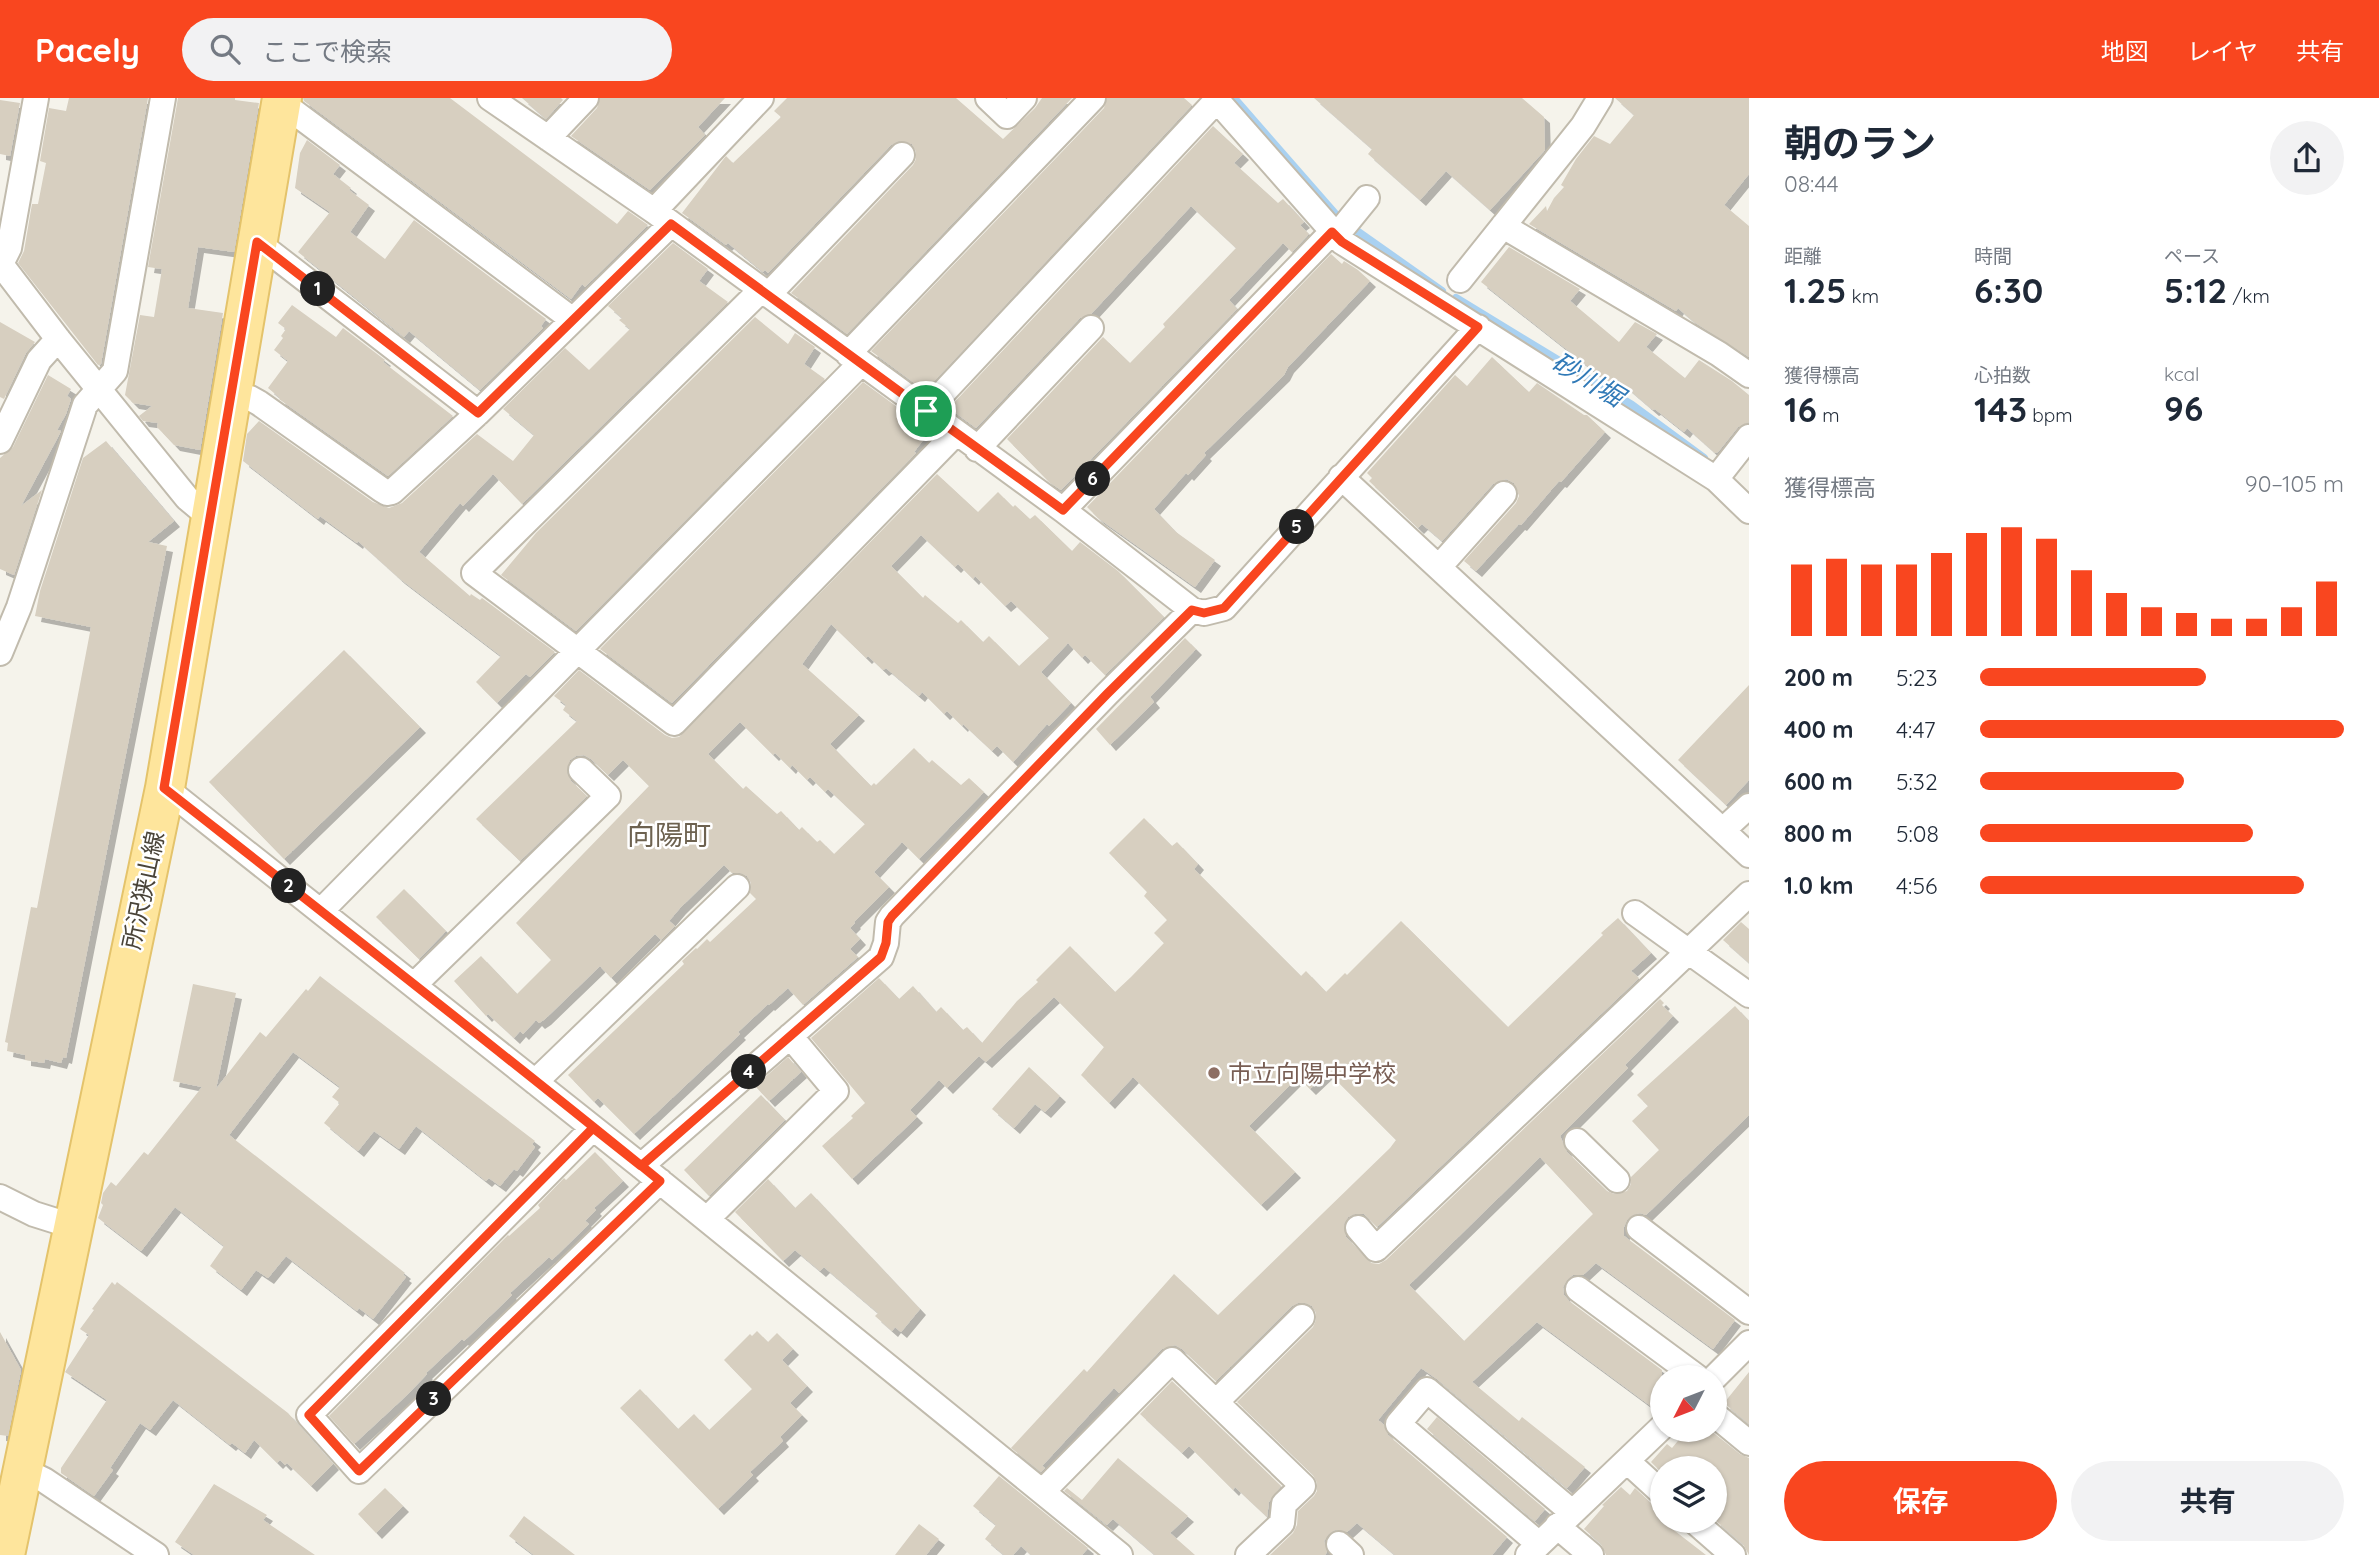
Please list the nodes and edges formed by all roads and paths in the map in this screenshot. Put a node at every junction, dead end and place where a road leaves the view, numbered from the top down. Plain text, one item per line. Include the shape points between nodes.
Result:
1 (36, 98) edge
2 (163, 98) edge
3 (489, 98) edge
4 (586, 98) edge
5 (761, 98) edge
6 (988, 98) edge
7 (1024, 98) edge
8 (1093, 98) edge
9 (1600, 98) edge
10 (1216, 99) edge
11 (282, 100) edge
12 (548, 138) junction
13 (902, 155) dead end
14 (1367, 198) dead end
15 (662, 218) junction
16 (1503, 226) junction
17 (1332, 232) junction
18 (257, 242) junction
19 (0, 263) edge
20 (1460, 280) dead end
21 (764, 292) junction
22 (573, 320) junction
23 (1478, 327) junction
24 (1091, 328) dead end
25 (58, 338) junction
26 (854, 359) junction
27 (1749, 375) edge
28 (100, 389) junction
29 (233, 395) junction
30 (926, 411) junction
31 (478, 413) junction
32 (956, 433) junction
33 (1749, 437) edge
34 (0, 441) edge
35 (977, 449) junction
36 (1341, 477) junction
37 (1716, 479) junction
38 (1504, 494) dead end
39 (1063, 510) junction
40 (1749, 511) edge
41 (212, 514) junction
42 (1439, 567) junction
43 (9, 601) edge
44 (1192, 610) junction
45 (577, 652) junction
46 (0, 653) edge
47 (581, 770) dead end
48 (164, 788) junction
49 (1749, 806) edge
50 (1723, 830) junction
51 (1749, 855) edge
52 (737, 887) dead end
53 (1749, 894) edge
54 (321, 911) junction
55 (1635, 913) dead end
56 (1688, 952) junction
57 (414, 985) junction
58 (1749, 995) edge
59 (790, 1037) junction
60 (535, 1082) junction
61 (593, 1128) junction
62 (1577, 1141) dead end
63 (651, 1174) junction
64 (1617, 1181) dead end
65 (0, 1197) edge
66 (707, 1219) junction
67 (72, 1226) junction
68 (1639, 1227) dead end
69 (1358, 1228) dead end
70 (1578, 1289) dead end
71 (1749, 1312) edge
72 (1302, 1317) dead end
73 (1749, 1343) edge
74 (1681, 1365) edge
75 (1726, 1365) edge
76 (1216, 1402) junction
77 (1727, 1425) edge
78 (1650, 1439) edge
79 (1749, 1443) edge
80 (1627, 1461) junction
81 (23, 1470) junction
82 (1650, 1482) edge
83 (1044, 1491) junction
84 (1565, 1519) junction
85 (1708, 1533) edge
86 (1533, 1550) edge
87 (1115, 1554) edge
88 (5, 1555) edge
89 (156, 1555) edge
90 (1248, 1555) edge
91 (1591, 1555) edge
92 (1733, 1555) edge

1 - 19 street via 9,248
2 - 28 street via 115,371
3 - 12 street
4 - 12 street
5 - 15 street
6 - 7 street via 1007,116
8 - 26 street
9 - 16 street
10 - 17 street
10 - 30 street
11 - 18 main road, 所沢狭山線
11 - 22 street
12 - 15 street
13 - 21 street
14 - 17 street via 1341,230
15 - 21 street
15 - 22 street
16 - 20 street
16 - 27 street
17 - 23 street
17 - 39 street
18 - 29 main road, 所沢狭山線
18 - 31 street
19 - 25 street
21 - 26 street
21 - 45 street via 474,573
22 - 31 street
23 - 36 street
23 - 37 street
24 - 35 street
25 - 28 street
25 - 34 street via 39,360
26 - 30 street
26 - 45 street
28 - 41 street via 187,498
28 - 43 street via 85,405
29 - 31 street via 259,403 387,493
29 - 41 main road, 所沢狭山線
30 - 32 street
32 - 35 street
32 - 45 street via 674,723
33 - 37 street
35 - 39 street
36 - 42 street
36 - 44 street via 1224,608 1204,613
37 - 40 street
38 - 42 street
39 - 44 street
41 - 48 main road, 所沢狭山線
42 - 50 street
43 - 46 street
44 - 59 street via 892,916 881,957
45 - 54 street
47 - 57 street via 608,796
48 - 54 street
48 - 67 main road, 所沢狭山線
49 - 50 street
50 - 51 street
52 - 60 street
53 - 56 street
54 - 57 street
55 - 56 street
56 - 58 street
56 - 69 street via 1376,1249
57 - 60 street
59 - 63 street
59 - 66 street via 836,1091
60 - 61 street
61 - 63 street
61 - 63 street via 309,1415 359,1471
62 - 64 street
63 - 66 street
65 - 67 street
66 - 83 street
67 - 81 main road, 所沢狭山線
68 - 71 street
70 - 74 street
72 - 76 street
73 - 75 street
76 - 83 street via 1172,1360
76 - 90 street via 1303,1486 1284,1504 1282,1522
77 - 79 street
78 - 80 street
80 - 82 street
80 - 84 street
81 - 88 main road, 所沢狭山線
81 - 89 street
83 - 87 street
84 - 86 street
84 - 86 street via 1427,1390 1398,1424
84 - 91 street
85 - 92 street

